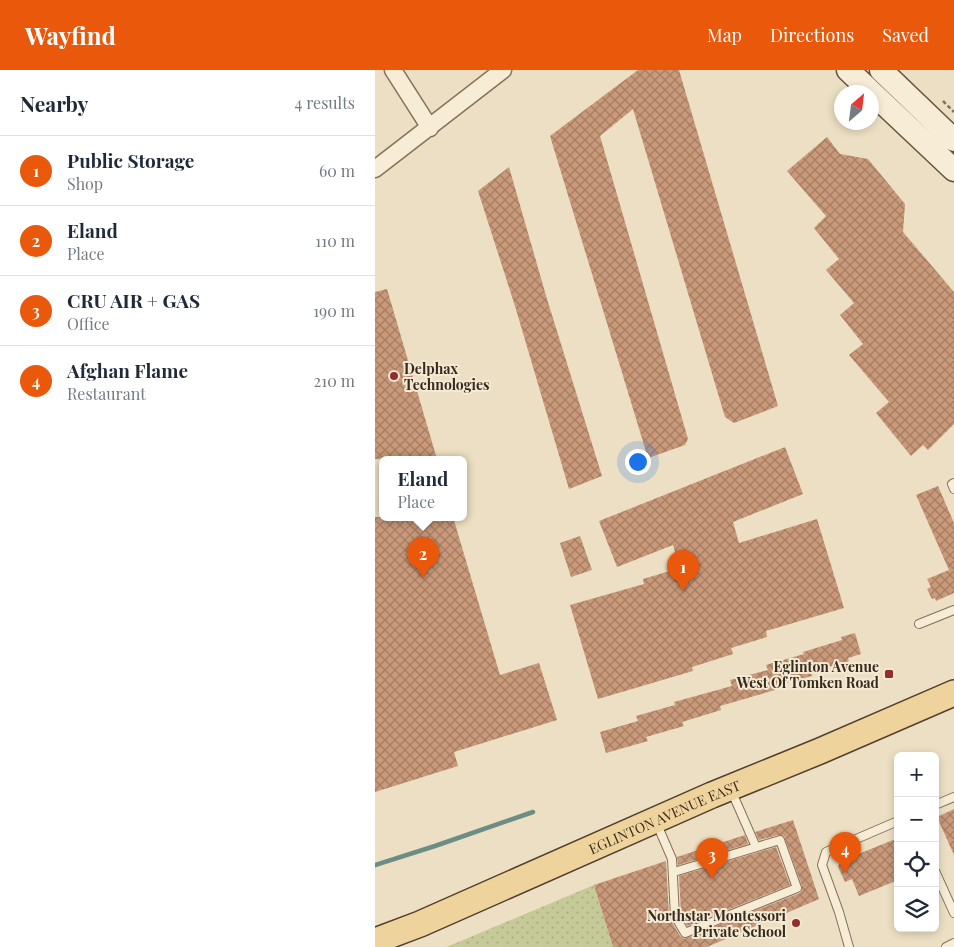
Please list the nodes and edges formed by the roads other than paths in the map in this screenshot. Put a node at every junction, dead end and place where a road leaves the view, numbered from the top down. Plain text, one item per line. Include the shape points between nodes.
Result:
1 (393, 70) edge
2 (503, 70) edge
3 (848, 70) edge
4 (881, 70) edge
5 (430, 128) junction
6 (954, 140) edge
7 (375, 169) edge
8 (954, 170) edge
9 (954, 483) edge
10 (954, 489) edge
11 (954, 610) edge
12 (919, 624) dead end
13 (954, 693) edge
14 (730, 788) junction
15 (954, 797) edge
16 (939, 803) edge
17 (656, 821) junction
18 (894, 822) edge
19 (756, 847) junction
20 (674, 872) junction
21 (939, 879) edge
22 (953, 908) edge
23 (375, 941) edge
24 (954, 944) edge
25 (849, 947) edge
26 (946, 947) edge

1 - 5 street
2 - 5 street
3 - 8 main road
4 - 6 main road
5 - 7 street
9 - 10 lane
11 - 12 lane
13 - 14 main road, EGLINTON AVENUE EAST
14 - 17 main road, EGLINTON AVENUE EAST
14 - 19 lane
15 - 16 lane
17 - 20 lane
17 - 23 main road, EGLINTON AVENUE EAST
18 - 25 lane via 826,852 822,865
19 - 20 lane
19 - 20 lane via 780,840 797,888 685,933 675,916
21 - 22 lane
24 - 26 lane

